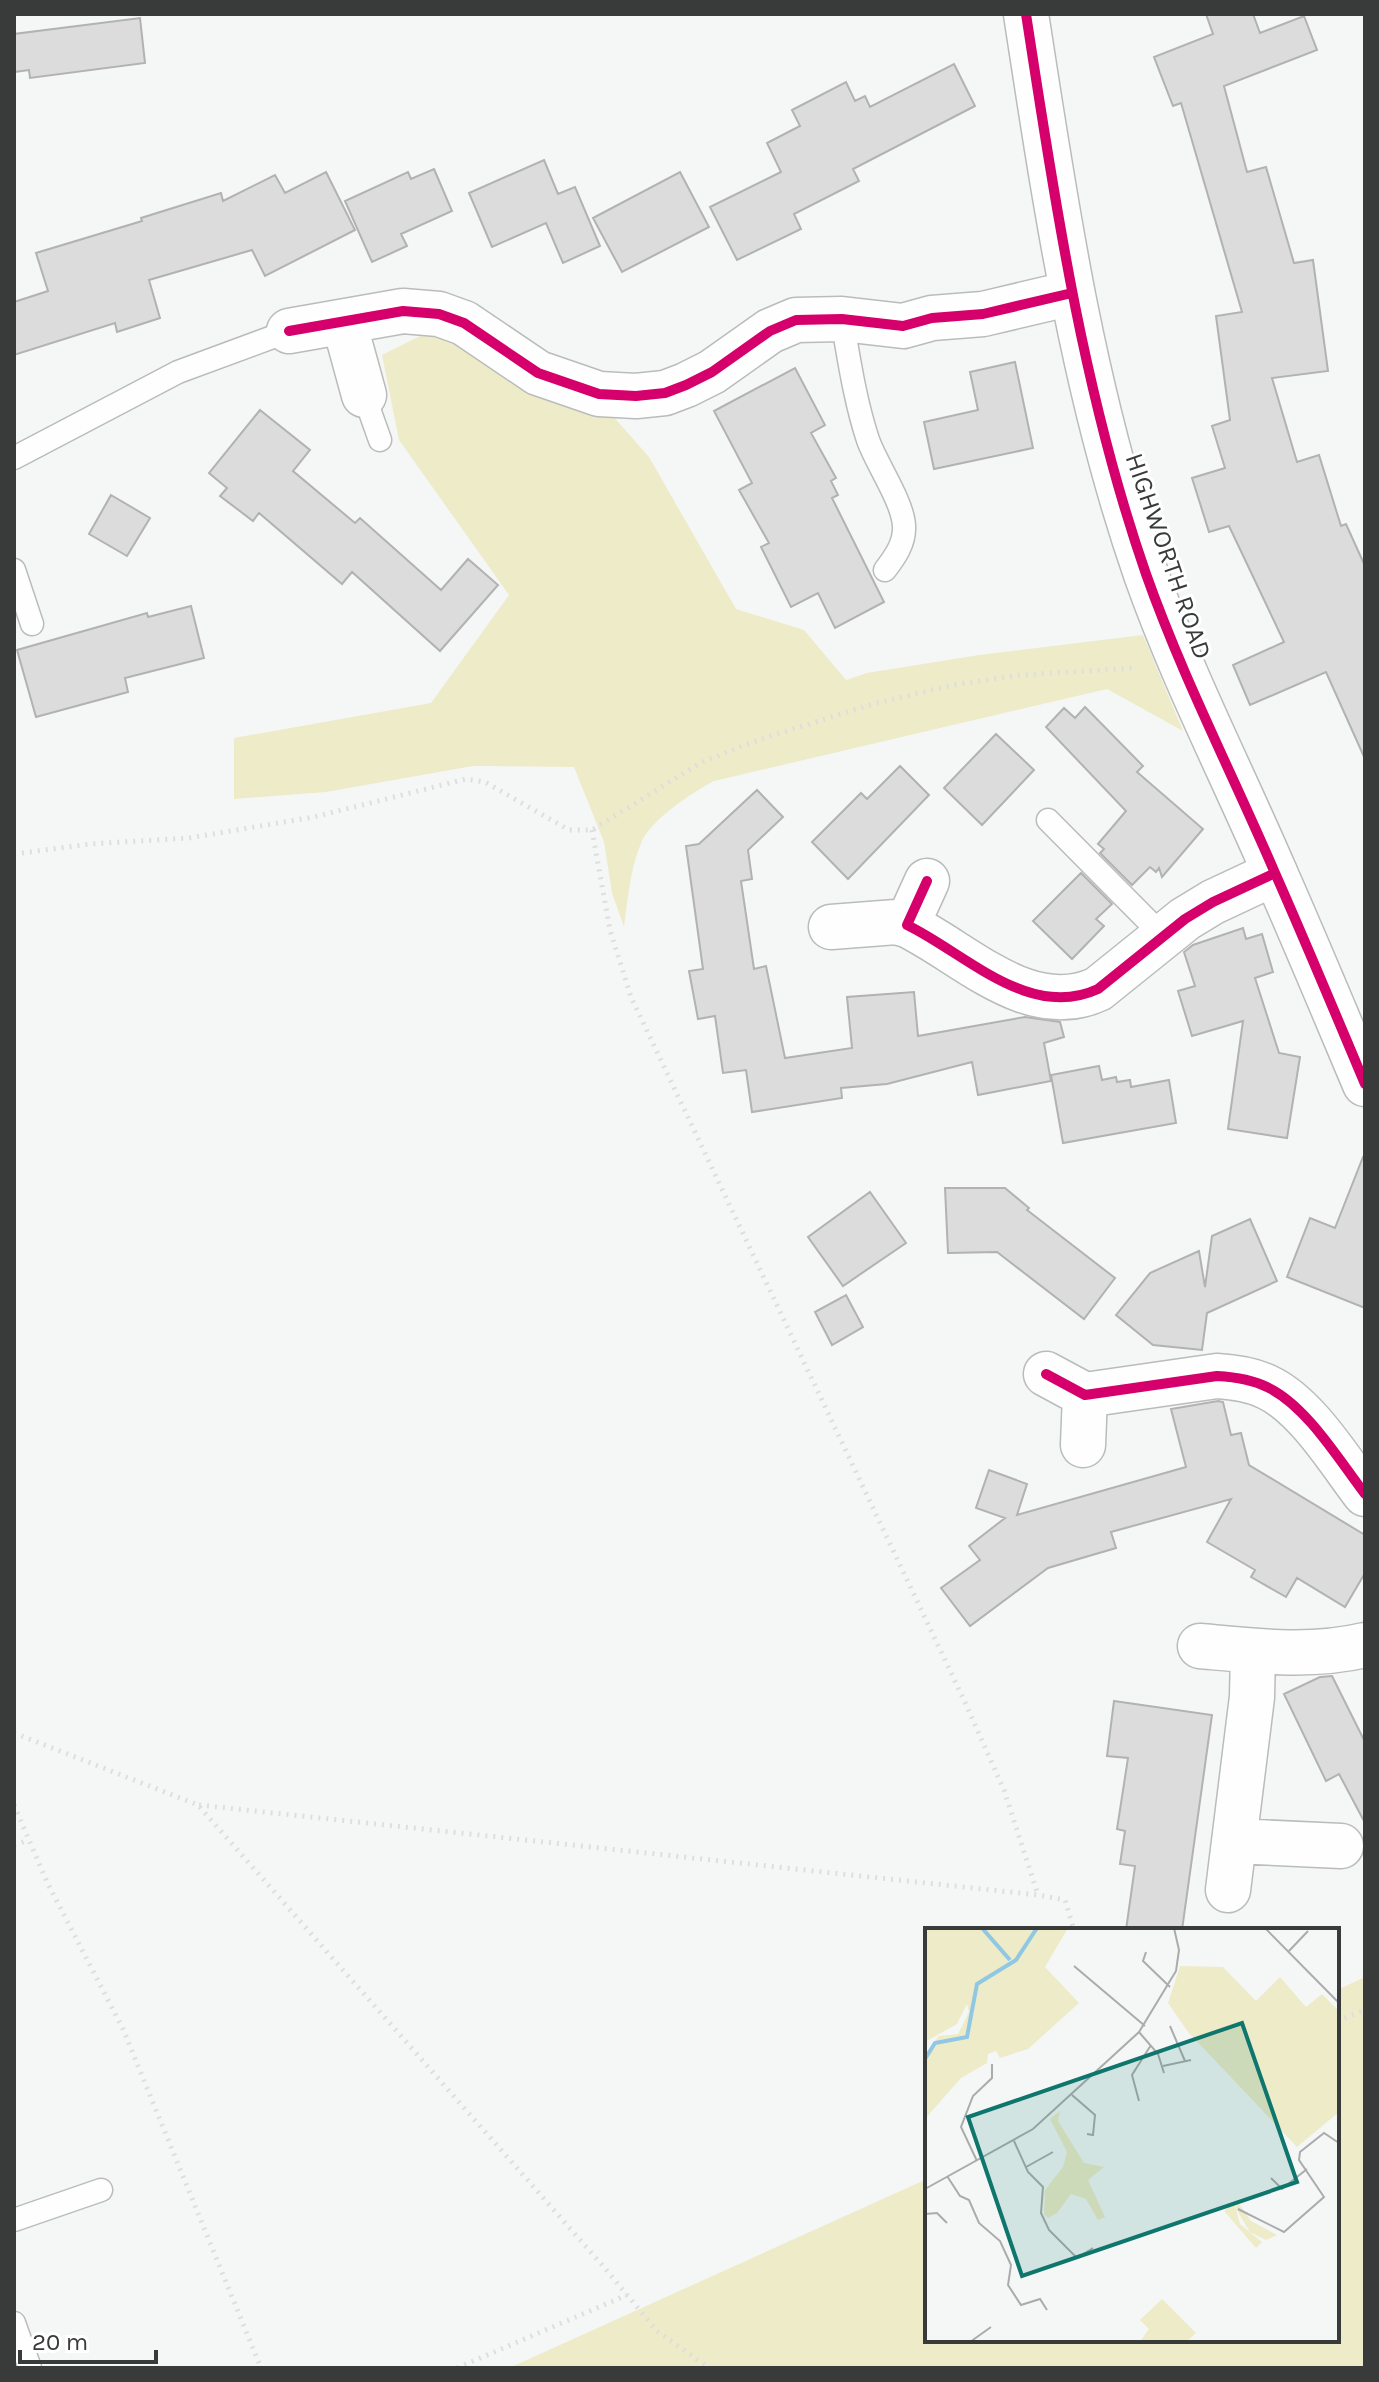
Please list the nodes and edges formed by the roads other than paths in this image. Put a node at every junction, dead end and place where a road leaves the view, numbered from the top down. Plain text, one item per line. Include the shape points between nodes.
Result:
1 (1026, 14) edge
2 (1072, 293) junction
3 (842, 319) junction
4 (344, 322) junction
5 (289, 331) joint
6 (364, 395) joint
7 (380, 440) dead end
8 (14, 458) edge
9 (14, 570) edge
10 (885, 570) dead end
11 (32, 624) dead end
12 (1048, 820) dead end
13 (1275, 873) junction
14 (927, 881) dead end
15 (907, 925) junction
16 (831, 927) dead end
17 (1163, 936) junction
18 (1365, 1084) edge
19 (1046, 1374) dead end
20 (1085, 1395) junction
21 (1083, 1445) dead end
22 (1365, 1494) edge
23 (1365, 1645) edge
24 (1200, 1646) dead end
25 (1253, 1651) junction
26 (1235, 1841) junction
27 (1353, 1844) edge
28 (1228, 1890) dead end
29 (101, 2190) dead end
30 (14, 2220) edge
31 (14, 2323) edge
32 (30, 2368) edge

1 - 2 street, HIGHWORTH ROAD
2 - 3 street via 903,326
2 - 13 street, HIGHWORTH ROAD via 1116,478 1146,573 1179,661
3 - 4 street via 796,320 686,385 636,396 599,394 538,373 464,323 439,314 403,311
3 - 10 lane via 868,440 904,526 896,556
4 - 5 street
4 - 6 street
5 - 8 lane via 178,372
6 - 7 lane
9 - 11 lane
12 - 17 lane
13 - 17 street via 1213,902
13 - 18 street, HIGHWORTH ROAD
14 - 15 street
15 - 16 street
15 - 17 street via 1008,984 1059,999 1098,989
19 - 20 street
20 - 21 street
20 - 22 street via 1217,1376 1269,1387 1308,1420
23 - 25 street via 1322,1652
24 - 25 street
25 - 26 street
26 - 27 street
26 - 28 street
29 - 30 lane
31 - 32 lane

